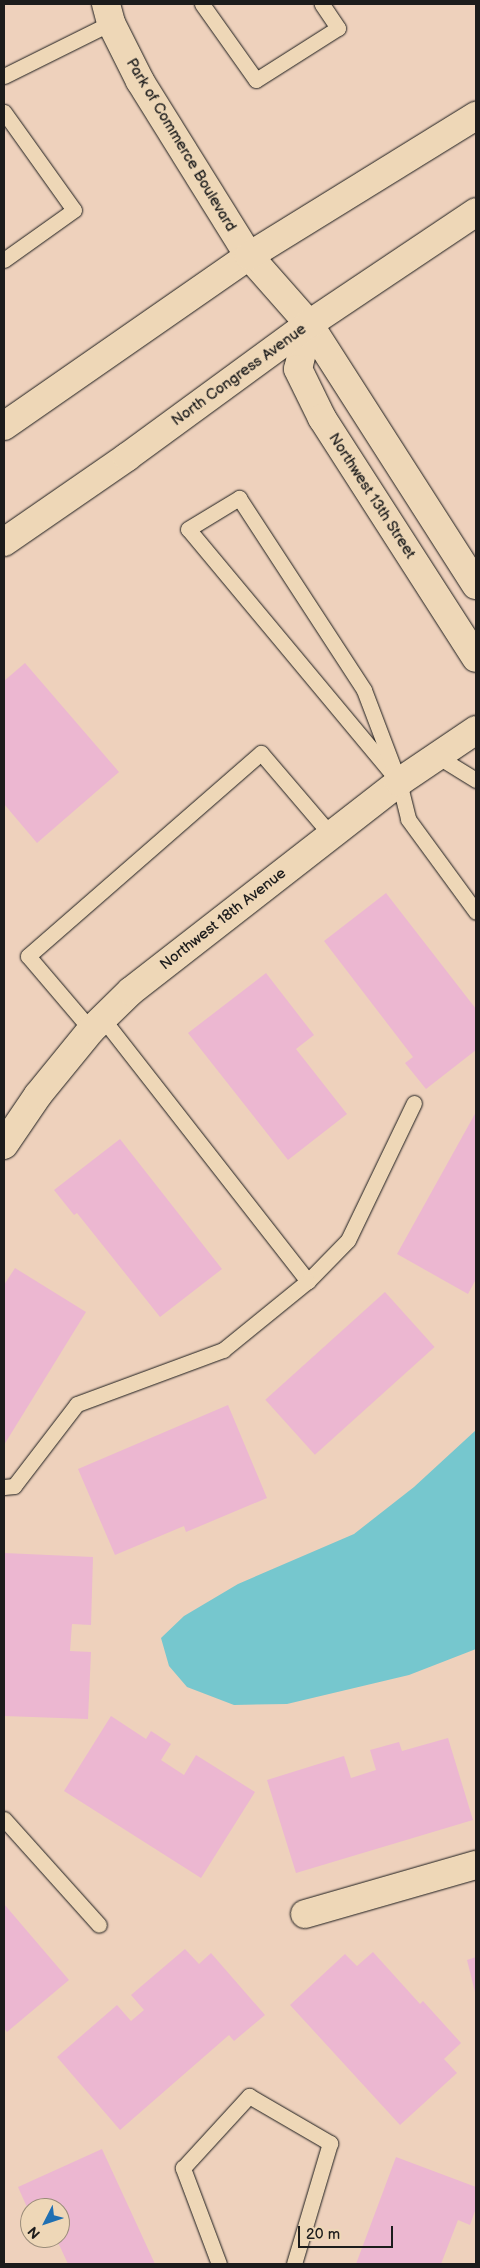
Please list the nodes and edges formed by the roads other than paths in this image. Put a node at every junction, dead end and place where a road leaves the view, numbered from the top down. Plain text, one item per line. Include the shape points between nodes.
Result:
1 (202, 4) edge
2 (322, 4) edge
3 (109, 13) edge
4 (4, 76) edge
5 (4, 112) edge
6 (476, 116) edge
7 (476, 212) edge
8 (249, 256) junction
9 (4, 260) edge
10 (309, 324) junction
11 (4, 426) edge
12 (4, 542) edge
13 (476, 585) edge
14 (476, 658) edge
15 (476, 730) edge
16 (437, 756) junction
17 (476, 780) edge
18 (398, 782) junction
19 (331, 835) junction
20 (476, 912) edge
21 (97, 1025) junction
22 (414, 1103) dead end
23 (4, 1145) edge
24 (308, 1281) junction
25 (4, 1487) edge
26 (4, 1819) edge
27 (476, 1865) edge
28 (305, 1914) dead end
29 (99, 1926) dead end
30 (219, 2264) edge
31 (294, 2264) edge

1 - 2 lane via 256,80 338,28
3 - 4 lane
3 - 8 street, Park of Commerce Boulevard via 140,81
5 - 9 lane via 74,210
6 - 8 street
7 - 10 street, North Congress Avenue
8 - 10 street
8 - 11 street
10 - 12 street, North Congress Avenue
10 - 13 street
10 - 14 street, Northwest 13th Street via 298,369 322,418
15 - 16 street, Northwest 18th Avenue
16 - 17 lane
16 - 18 street, Northwest 18th Avenue
18 - 18 lane via 364,690 239,498 188,529
18 - 19 street, Northwest 18th Avenue
18 - 20 lane via 408,819
19 - 21 street, Northwest 18th Avenue via 131,991
19 - 21 lane via 261,753 28,956
21 - 23 street, Northwest 18th Avenue via 38,1095
21 - 24 lane
22 - 24 lane via 348,1240
24 - 25 lane via 223,1350 78,1404 14,1486
26 - 29 lane
27 - 28 street
30 - 31 lane via 183,2168 248,2096 330,2143

